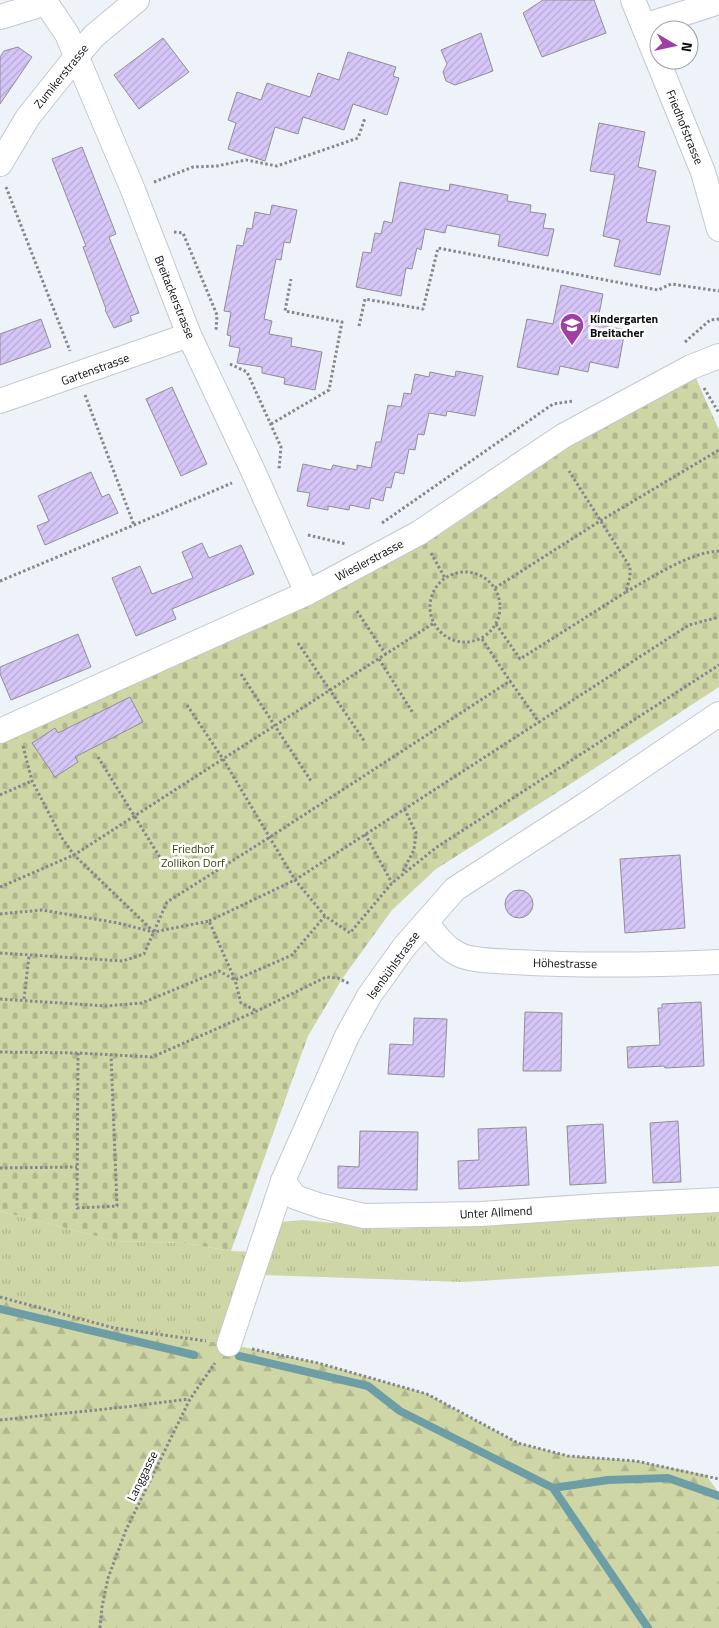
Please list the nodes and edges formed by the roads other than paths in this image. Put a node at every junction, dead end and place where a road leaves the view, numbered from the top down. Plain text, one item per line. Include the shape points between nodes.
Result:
1 (137, 0) edge
2 (633, 0) edge
3 (44, 1) edge
4 (719, 2) edge
5 (0, 17) edge
6 (644, 26) junction
7 (76, 56) junction
8 (2, 173) edge
9 (719, 229) edge
10 (189, 335) junction
11 (719, 356) edge
12 (0, 401) edge
13 (307, 593) junction
14 (719, 714) edge
15 (7, 728) edge
16 (426, 922) junction
17 (719, 962) edge
18 (283, 1181) junction
19 (719, 1200) edge
20 (228, 1344) road end

1 - 7 street, Zumikerstrasse via 94,36
2 - 6 street, Friedhofstrasse
3 - 5 street
3 - 7 street, Breitackerstrasse via 67,34
4 - 6 street
6 - 9 street, Friedhofstrasse via 703,172
7 - 8 street, Zumikerstrasse via 28,117
7 - 10 street, Breitackerstrasse via 133,190
10 - 12 street, Gartenstrasse
10 - 13 street, Breitackerstrasse
11 - 13 street, Wieslerstrasse via 691,367 563,436 419,533
13 - 15 street, Wieslerstrasse
14 - 16 street, Isenbühlstrasse via 455,888
16 - 17 street, Höhestrasse via 444,945 459,955 488,960 556,964
16 - 18 street, Isenbühlstrasse via 369,996 347,1036
18 - 19 street, Unter Allmend via 295,1197 364,1216 481,1214
18 - 20 street, Isenbühlstrasse

